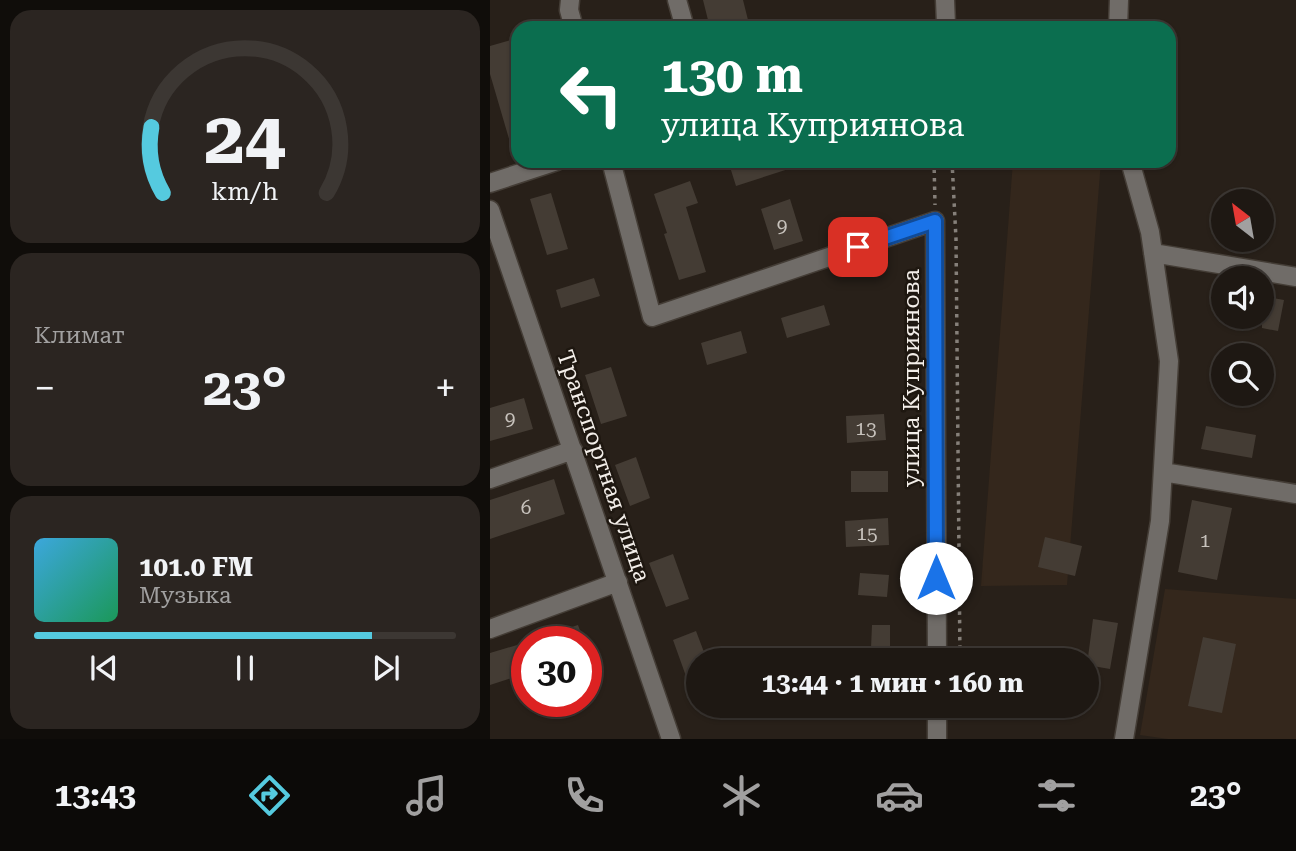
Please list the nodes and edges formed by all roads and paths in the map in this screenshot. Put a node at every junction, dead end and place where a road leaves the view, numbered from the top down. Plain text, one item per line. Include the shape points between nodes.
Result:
1 (570, 0) edge
2 (677, 0) edge
3 (945, 0) edge
4 (1119, 0) edge
5 (572, 21) edge
6 (683, 21) edge
7 (946, 21) edge
8 (1118, 21) edge
9 (536, 168) edge
10 (613, 168) edge
11 (934, 168) edge
12 (952, 168) edge
13 (1132, 168) edge
14 (490, 183) edge
15 (490, 210) edge
16 (935, 221) junction
17 (1153, 253) junction
18 (1296, 277) edge
19 (573, 450) junction
20 (1163, 472) junction
21 (490, 479) edge
22 (1296, 494) edge
23 (618, 582) junction
24 (490, 629) edge
25 (937, 648) edge
26 (960, 648) edge
27 (937, 718) edge
28 (671, 739) edge
29 (937, 739) edge
30 (1124, 739) edge

1 - 5 street
2 - 6 street
3 - 7 street
4 - 8 street
9 - 14 street
10 - 16 street, улица Куприянова via 652,317
11 - 16 path
12 - 26 path
13 - 17 street
15 - 19 street, Транспортная улица
16 - 25 street, улица Куприянова
17 - 18 street
17 - 20 street via 1169,361
19 - 21 street
19 - 23 street, Транспортная улица
20 - 22 street
20 - 30 street via 1160,521
23 - 24 street
23 - 28 street, Транспортная улица
27 - 29 street

